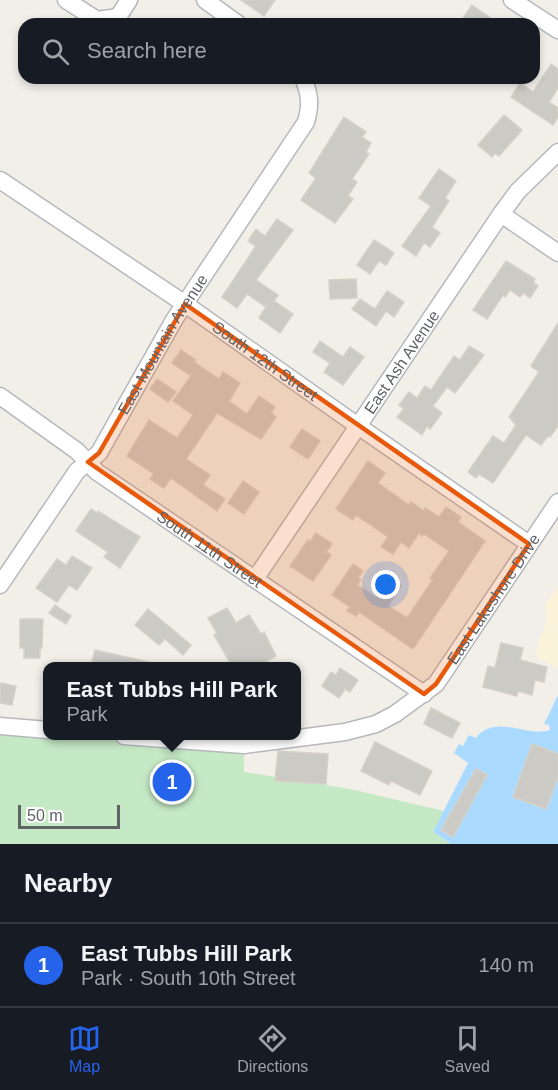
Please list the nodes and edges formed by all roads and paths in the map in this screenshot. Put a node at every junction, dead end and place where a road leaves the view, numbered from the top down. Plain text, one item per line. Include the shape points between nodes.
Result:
1 (66, 0) edge
2 (129, 0) edge
3 (205, 0) edge
4 (512, 0) edge
5 (94, 18) edge
6 (111, 18) edge
7 (230, 18) edge
8 (540, 18) edge
9 (540, 18) edge
10 (558, 30) edge
11 (307, 85) edge
12 (558, 152) edge
13 (0, 180) edge
14 (501, 214) junction
15 (558, 253) edge
16 (185, 304) junction
17 (0, 396) edge
18 (358, 426) junction
19 (88, 462) junction
20 (558, 502) edge
21 (529, 544) junction
22 (255, 579) junction
23 (0, 585) edge
24 (424, 694) junction
25 (0, 726) edge
26 (43, 730) edge
27 (301, 738) edge
28 (184, 740) edge
29 (283, 740) edge

1 - 5 street
2 - 6 street via 118,17
3 - 7 street
4 - 9 street
8 - 10 street
11 - 16 street, East Mountain Avenue via 310,110 306,122
12 - 14 street, East Ash Avenue via 518,191
13 - 16 street, South 12th Street
14 - 15 street
14 - 18 street, East Ash Avenue
16 - 18 street, South 12th Street
16 - 19 street, East Mountain Avenue via 99,453
17 - 19 street, South 11th Street
18 - 21 street, South 12th Street
18 - 22 street, East Ash Avenue
19 - 22 street, South 11th Street via 97,472
19 - 23 street, East Mountain Avenue via 77,471
20 - 21 street, East Lakeshore Drive
21 - 24 street, East Lakeshore Drive via 436,684
22 - 24 street, South 11th Street
24 - 27 street, East Lakeshore Drive via 376,724
25 - 26 street
28 - 29 street, East Lakeshore Drive via 244,745

